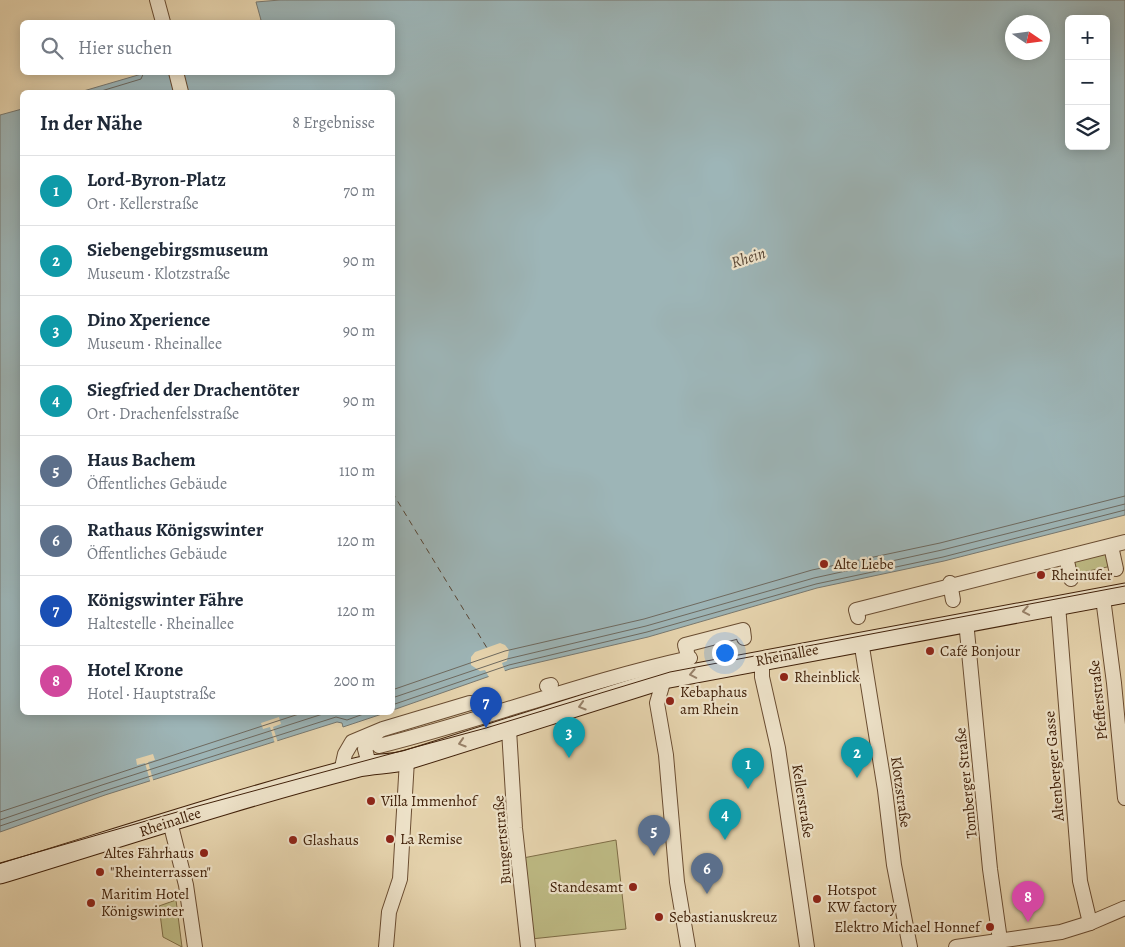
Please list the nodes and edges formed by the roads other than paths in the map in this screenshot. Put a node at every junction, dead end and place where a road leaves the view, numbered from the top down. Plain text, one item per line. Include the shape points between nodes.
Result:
1 (158, 0) edge
2 (163, 20) edge
3 (177, 75) edge
4 (181, 90) edge
5 (1118, 544) edge
6 (1066, 557) junction
7 (1116, 569) dead end
8 (1071, 579) dead end
9 (950, 584) junction
10 (1125, 592) edge
11 (1103, 598) junction
12 (953, 600) dead end
13 (1058, 605) junction
14 (856, 611) dead end
15 (966, 621) junction
16 (744, 638) dead end
17 (861, 641) junction
18 (762, 660) junction
19 (660, 672) junction
20 (470, 703) dead end
21 (509, 730) junction
22 (378, 739) junction
23 (407, 760) junction
24 (1123, 762) edge
25 (369, 764) junction
26 (341, 772) junction
27 (1125, 798) edge
28 (170, 822) junction
29 (0, 874) edge
30 (1125, 908) edge
31 (1090, 923) junction
32 (1000, 940) junction
33 (195, 947) edge
34 (386, 947) edge
35 (528, 947) edge
36 (688, 947) edge
37 (807, 947) edge
38 (910, 947) edge
39 (956, 947) edge

1 - 2 street
3 - 4 street
5 - 6 street
5 - 7 street
6 - 8 street
6 - 9 street
9 - 12 street
9 - 14 street
10 - 11 street, Rheinallee
11 - 13 street, Rheinallee
11 - 24 street, Pfefferstraße
13 -> 15 street, Rheinallee
13 - 31 street, Altenberger Gasse via 1080,881
15 - 17 street, Rheinallee
15 - 32 street, Tomberger Straße
16 - 19 street via 743,630 685,645 688,655
17 - 18 street, Rheinallee
17 - 38 street, Klotzstraße via 894,866
18 -> 19 street, Rheinallee
18 - 37 street, Kellerstraße via 762,677 778,748
19 -> 21 street, Rheinallee
19 - 22 street, Rheinallee via 598,680 468,720
19 - 36 street via 657,703 666,755 677,882
20 - 22 street, Rheinallee
21 -> 23 street, Rheinallee
21 - 35 street, Bungertstraße
22 - 25 street via 365,749
22 - 26 street, Rheinallee via 352,742
23 - 25 street, Rheinallee via 390,765
23 - 34 street via 400,879 389,912
24 - 27 street, Pfefferstraße
25 - 26 street, Rheinallee
26 - 28 street, Rheinallee
28 - 29 street, Rheinallee
28 - 33 street via 186,885
30 - 31 street
31 - 32 street via 1061,932
32 - 39 street

